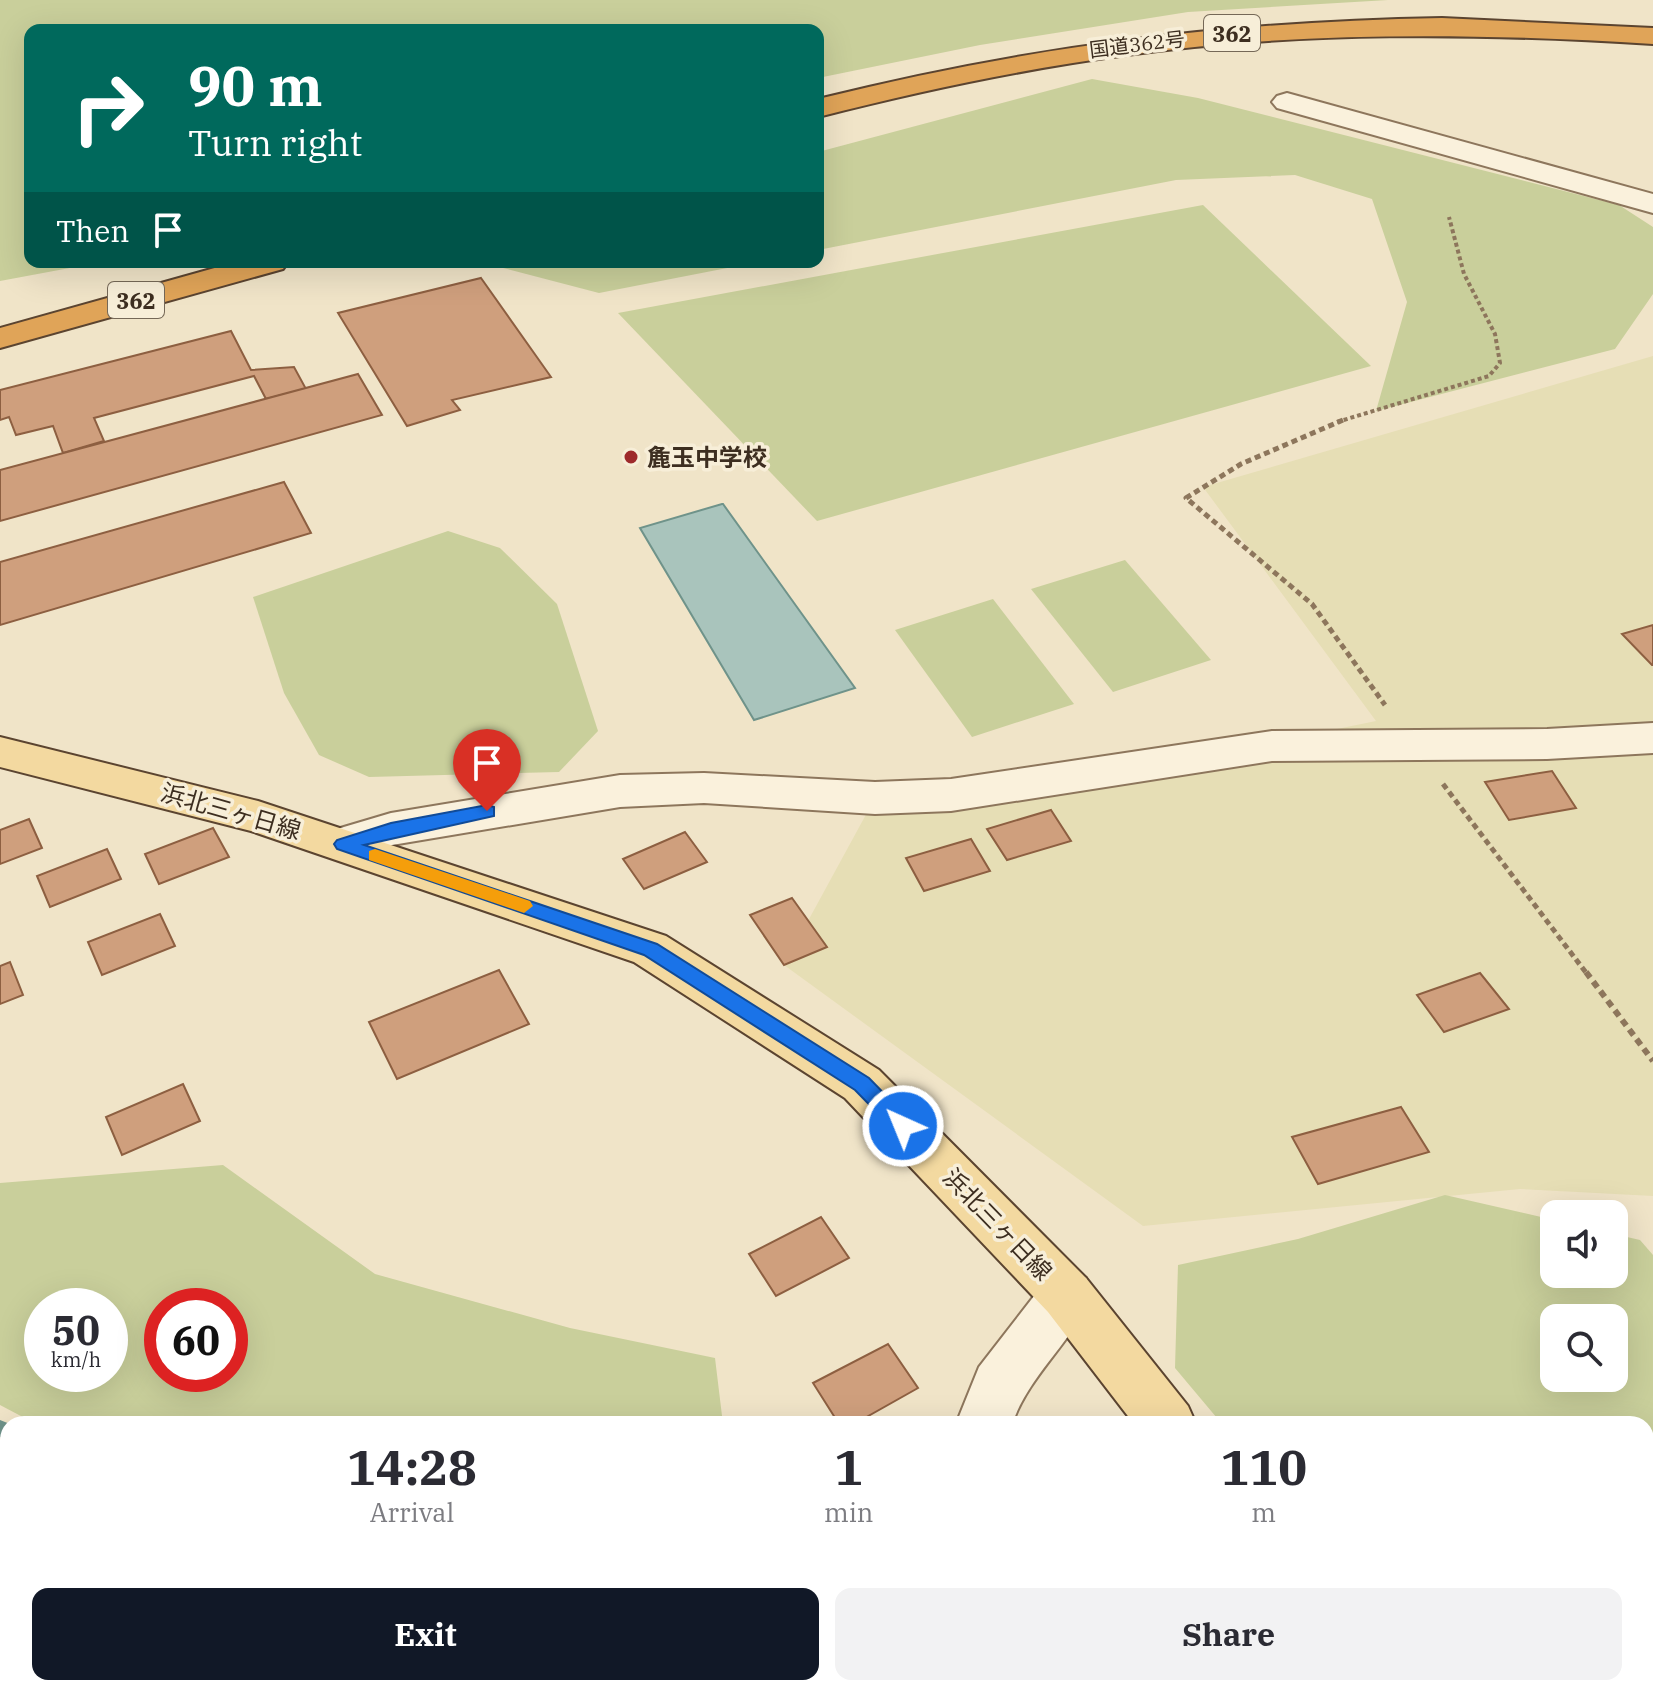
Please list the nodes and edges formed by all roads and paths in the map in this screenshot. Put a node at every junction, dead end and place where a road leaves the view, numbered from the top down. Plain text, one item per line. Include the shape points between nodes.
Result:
1 (1653, 36) edge
2 (1287, 102) dead end
3 (824, 107) edge
4 (1653, 204) edge
5 (1449, 217) dead end
6 (251, 268) edge
7 (0, 338) edge
8 (1653, 738) edge
9 (1412, 743) junction
10 (0, 752) edge
11 (343, 844) junction
12 (1653, 1061) edge
13 (1067, 1295) junction
14 (987, 1416) edge
15 (1162, 1416) edge

1 - 3 highway, 国道362号 / 362 via 1409,25 1222,33 1047,56
2 - 4 street
5 - 9 path via 1464,274 1495,334 1500,363 1489,376 1321,427 1241,464 1186,498 1312,604
6 - 7 highway, 362
8 - 9 street
9 - 11 street via 1260,747 951,795 875,798 704,788 620,791 391,829
9 - 12 path
10 - 11 main road, 浜北三ヶ日線 via 258,817
11 - 13 main road, 浜北三ヶ日線 via 650,949 862,1084
13 - 14 street via 998,1385
13 - 15 main road, 浜北三ヶ日線

